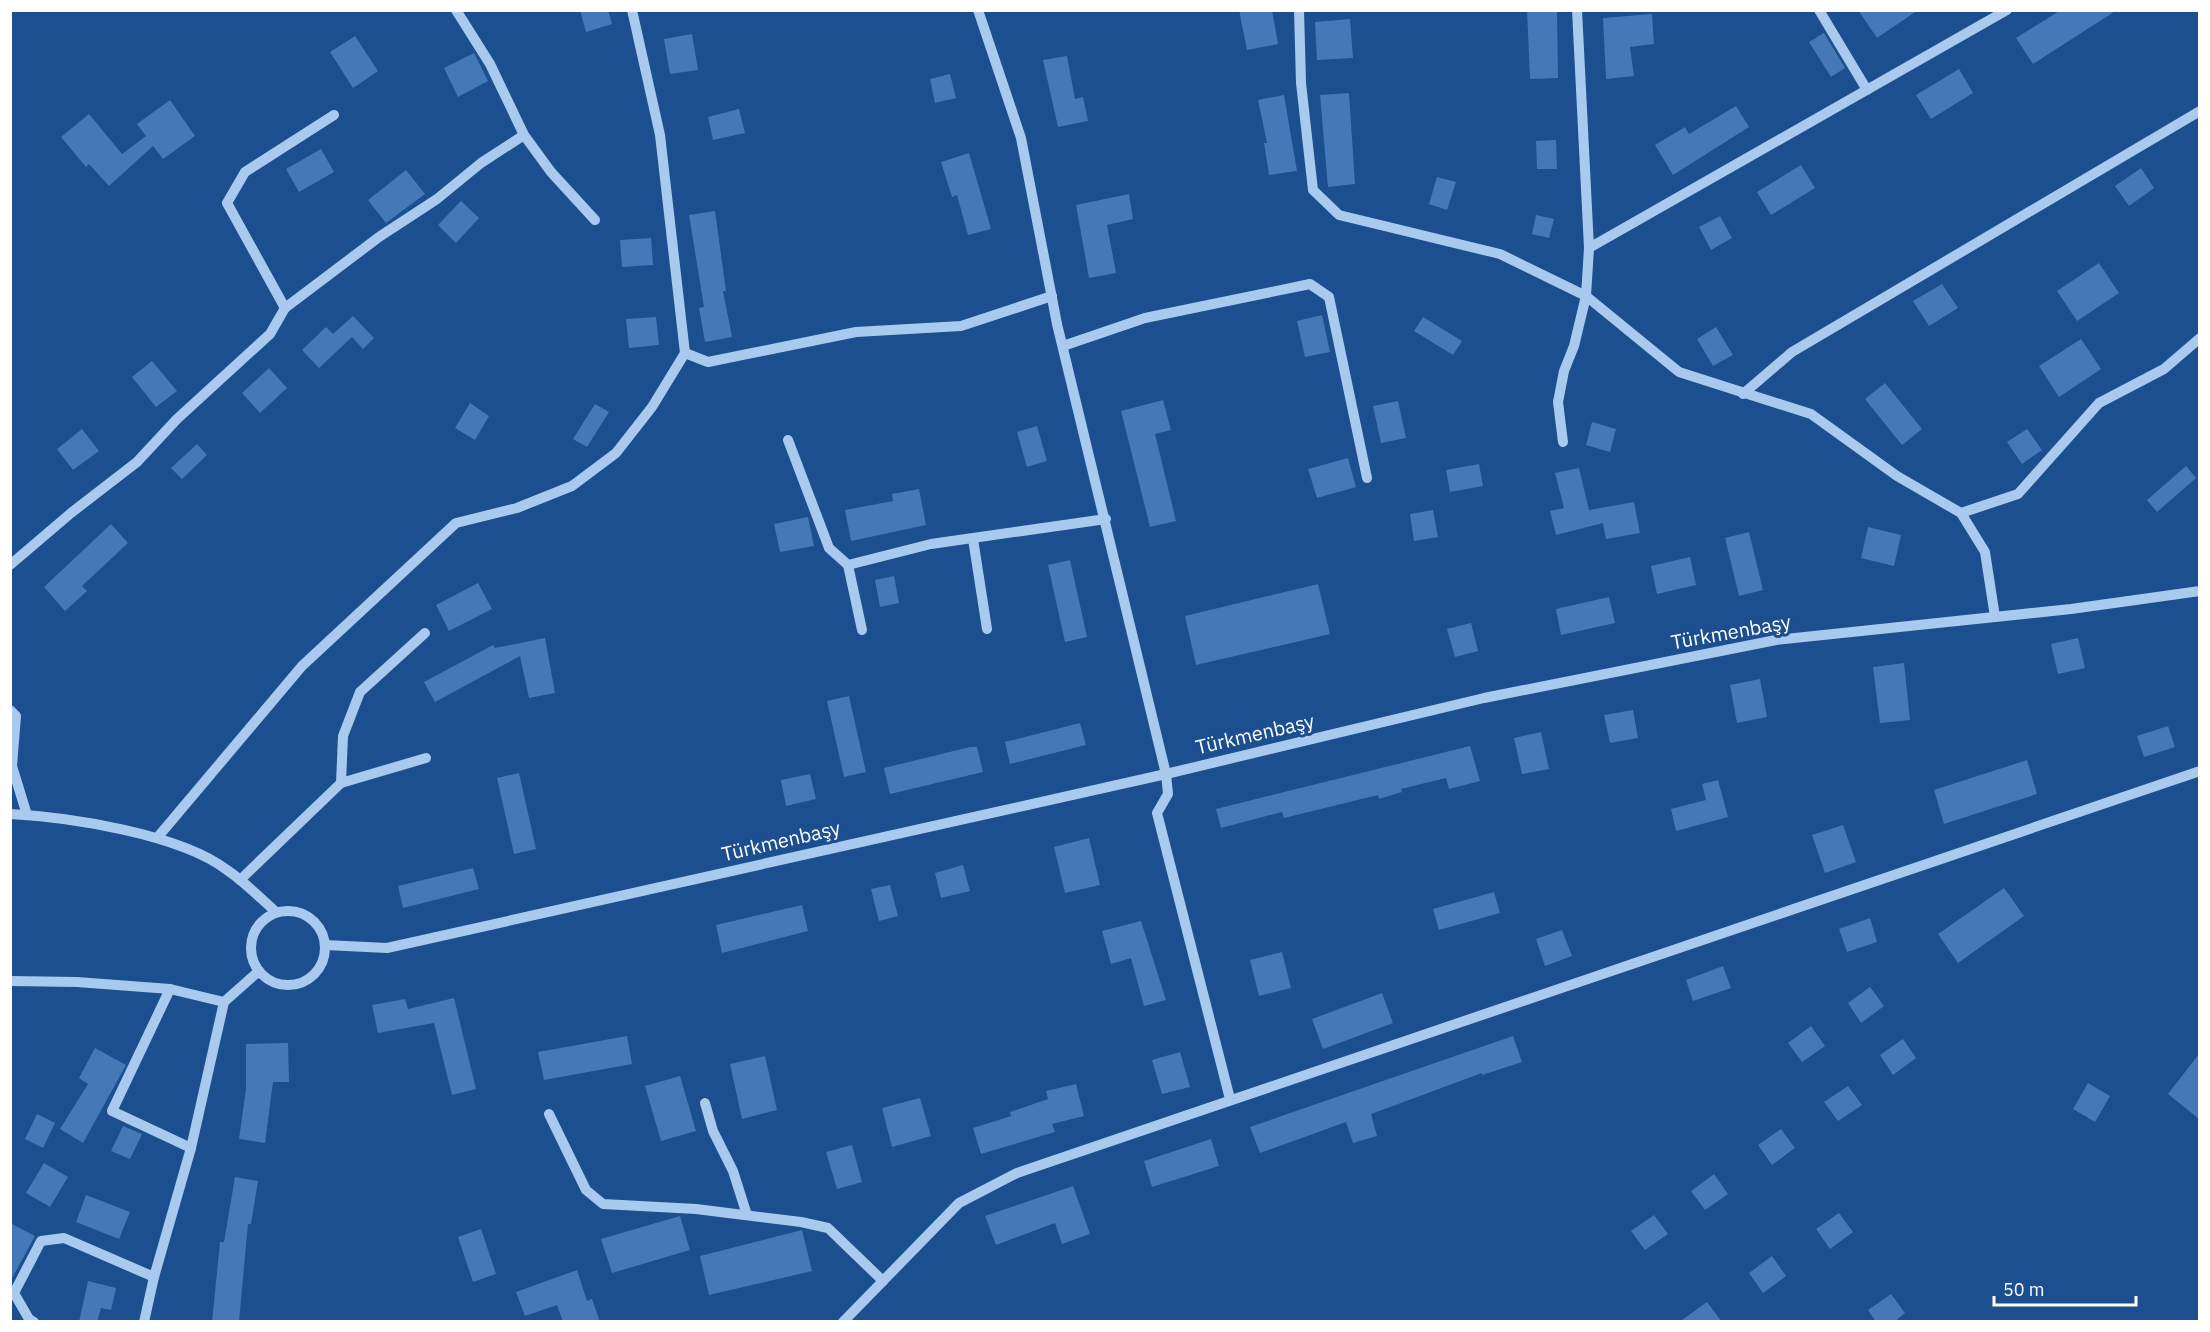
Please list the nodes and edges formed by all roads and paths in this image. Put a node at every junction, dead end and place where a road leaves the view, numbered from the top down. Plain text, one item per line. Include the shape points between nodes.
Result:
1 (456, 10) edge
2 (632, 10) edge
3 (978, 10) edge
4 (1299, 10) edge
5 (1577, 10) edge
6 (1819, 10) edge
7 (2007, 10) edge
8 (1867, 90) junction
9 (2199, 111) edge
10 (334, 115) dead end
11 (524, 135) junction
12 (595, 220) dead end
13 (1589, 248) junction
14 (1052, 296) junction
15 (1586, 296) junction
16 (285, 308) junction
17 (2199, 338) edge
18 (1063, 346) junction
19 (685, 353) junction
20 (1743, 394) junction
21 (788, 440) dead end
22 (1563, 442) dead end
23 (1367, 478) dead end
24 (1961, 513) junction
25 (1106, 519) junction
26 (972, 539) junction
27 (848, 565) junction
28 (10, 566) edge
29 (2199, 591) edge
30 (1995, 617) junction
31 (987, 629) dead end
32 (862, 630) dead end
33 (425, 633) dead end
34 (10, 710) edge
35 (426, 758) dead end
36 (2199, 771) edge
37 (1166, 774) junction
38 (341, 783) junction
39 (10, 814) edge
40 (27, 815) junction
41 (157, 838) junction
42 (240, 880) junction
43 (276, 912) junction
44 (325, 945) junction
45 (259, 971) junction
46 (10, 981) edge
47 (170, 989) junction
48 (224, 1002) junction
49 (1230, 1099) junction
50 (705, 1103) dead end
51 (549, 1114) dead end
52 (191, 1148) junction
53 (747, 1215) junction
54 (154, 1277) junction
55 (883, 1281) junction
56 (34, 1322) edge
57 (144, 1322) edge
58 (843, 1322) edge

1 - 11 street via 490,64
2 - 19 street via 660,135
3 - 14 street via 1021,138
4 - 15 street via 1301,83 1313,190 1339,215 1500,254
5 - 13 street
6 - 8 street
7 - 8 street
8 - 13 street
9 - 20 street via 1792,352
10 - 16 street via 245,172 226,203
11 - 12 street
11 - 16 street
13 - 15 street
14 - 18 street
14 - 19 street via 961,326 856,332 708,362
15 - 20 street via 1679,372
15 - 22 street via 1558,402
16 - 28 street via 270,334 177,419 137,462
17 - 24 street via 2163,369 2099,403 2018,494
18 - 23 street via 1145,318 1310,284 1329,297
18 - 25 street
19 - 41 street via 652,407 616,453 572,486 517,508 456,523 302,666
20 - 24 street via 1811,414 1897,476
21 - 27 street via 829,548
24 - 30 street via 1985,552
25 - 26 street
25 - 37 street
26 - 27 street via 931,544
26 - 31 street
27 - 32 street
29 - 30 street, Türkmenbaşy
30 - 37 street, Türkmenbaşy via 1776,640 1484,698
33 - 38 street via 360,692 343,735
34 - 40 street via 16,716 12,766
35 - 38 street
36 - 49 street
37 - 44 street, Türkmenbaşy via 387,948
37 - 49 street via 1168,794 1156,813
38 - 42 street
39 - 40 street
40 - 41 street
41 - 42 street via 226,868
42 - 43 street
43 - 44 street via 292,911 307,916 320,928
43 - 45 street via 262,921 253,935 251,948
44 - 45 street via 322,963 303,982 287,985 271,981
45 - 48 street
46 - 47 street
47 - 48 street
47 - 52 street via 112,1111
48 - 52 street
49 - 55 street via 1017,1173 959,1203
50 - 53 street
51 - 53 street via 586,1190 603,1204
52 - 54 street
53 - 55 street via 828,1228
54 - 56 street via 64,1238 41,1241 14,1293
54 - 57 street
55 - 58 street

